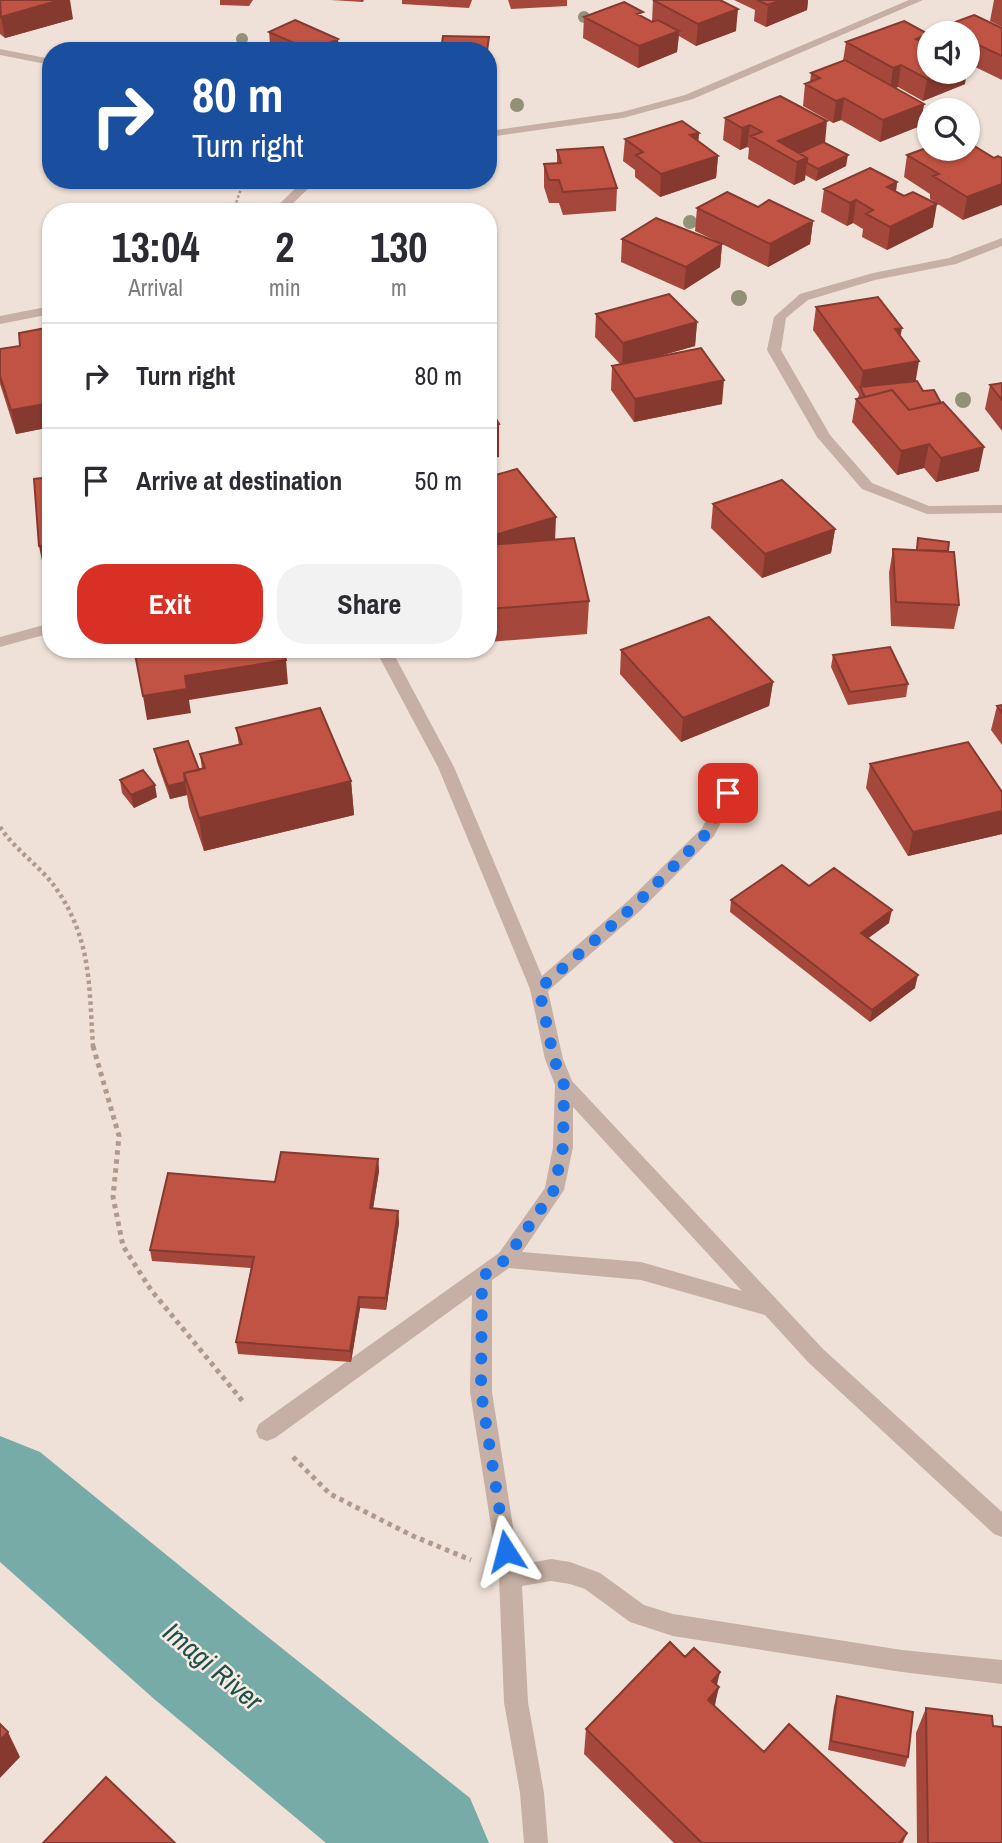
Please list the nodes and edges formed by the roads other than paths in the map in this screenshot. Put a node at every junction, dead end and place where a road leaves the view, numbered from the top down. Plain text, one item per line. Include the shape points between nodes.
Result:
1 (918, 0) edge
2 (0, 52) edge
3 (42, 60) edge
4 (497, 133) edge
5 (301, 189) edge
6 (287, 203) edge
7 (1002, 242) edge
8 (42, 312) edge
9 (0, 320) edge
10 (1002, 509) edge
11 (42, 630) edge
12 (0, 642) edge
13 (388, 658) edge
14 (728, 793) dead end
15 (539, 989) junction
16 (564, 1085) junction
17 (506, 1259) junction
18 (482, 1277) junction
19 (772, 1308) junction
20 (267, 1432) road end
21 (1002, 1527) edge
22 (510, 1577) junction
23 (1002, 1672) edge
24 (536, 1843) edge

1 - 4 street via 689,97 623,116
2 - 3 street
5 - 6 street
7 - 10 street via 951,261 873,277 804,298 780,317 774,350 824,437 867,486 927,510
8 - 9 street
11 - 12 street
13 - 15 street via 446,767
14 - 15 street via 708,832 635,905
15 - 16 street
16 - 17 street via 563,1147 554,1190
16 - 19 street
17 - 18 street
17 - 19 street via 641,1271
18 - 20 street
18 - 22 street via 481,1392
19 - 21 street via 868,1406
22 - 23 street via 551,1570 570,1573 592,1581 638,1614 673,1625
22 - 24 street via 516,1702

